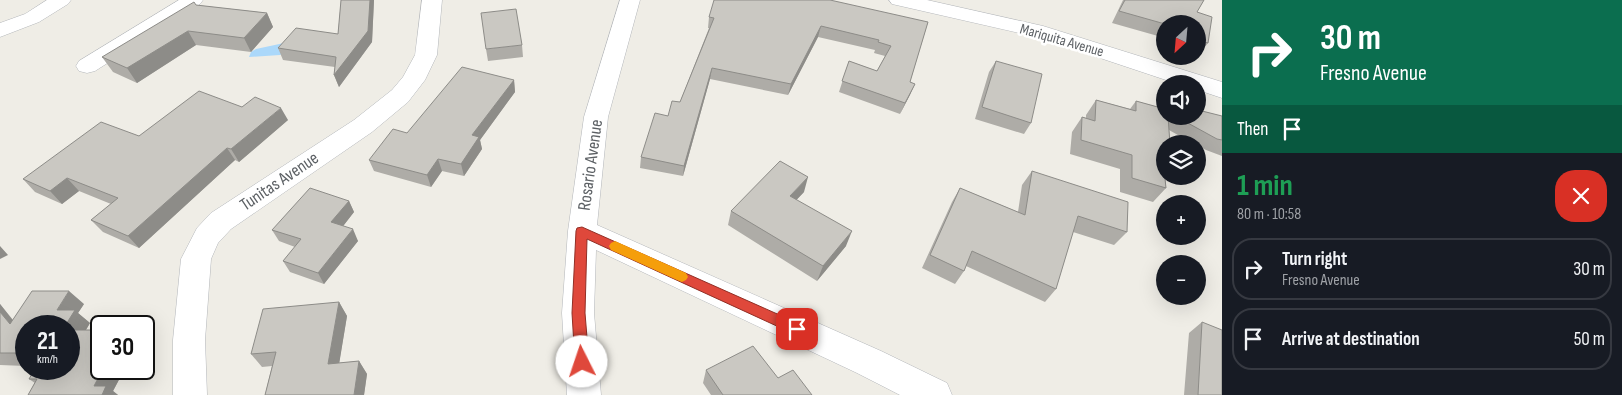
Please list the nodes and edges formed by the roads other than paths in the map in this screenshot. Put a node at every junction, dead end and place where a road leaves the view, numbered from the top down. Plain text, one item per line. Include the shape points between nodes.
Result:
1 (62, 0) edge
2 (193, 0) edge
3 (432, 0) edge
4 (630, 0) edge
5 (899, 0) edge
6 (0, 31) edge
7 (87, 66) dead end
8 (1222, 90) edge
9 (582, 231) junction
10 (190, 395) edge
11 (584, 395) edge
12 (935, 395) edge

1 - 6 street via 32,18
2 - 7 street
3 - 10 street, Tunitas Avenue via 426,55 400,96 363,126 221,221 207,236 196,259 189,340
4 - 9 street, Rosario Avenue via 596,117
5 - 8 street, Mariquita Avenue via 1042,32
9 - 11 street, Rosario Avenue via 578,313
9 - 12 street

